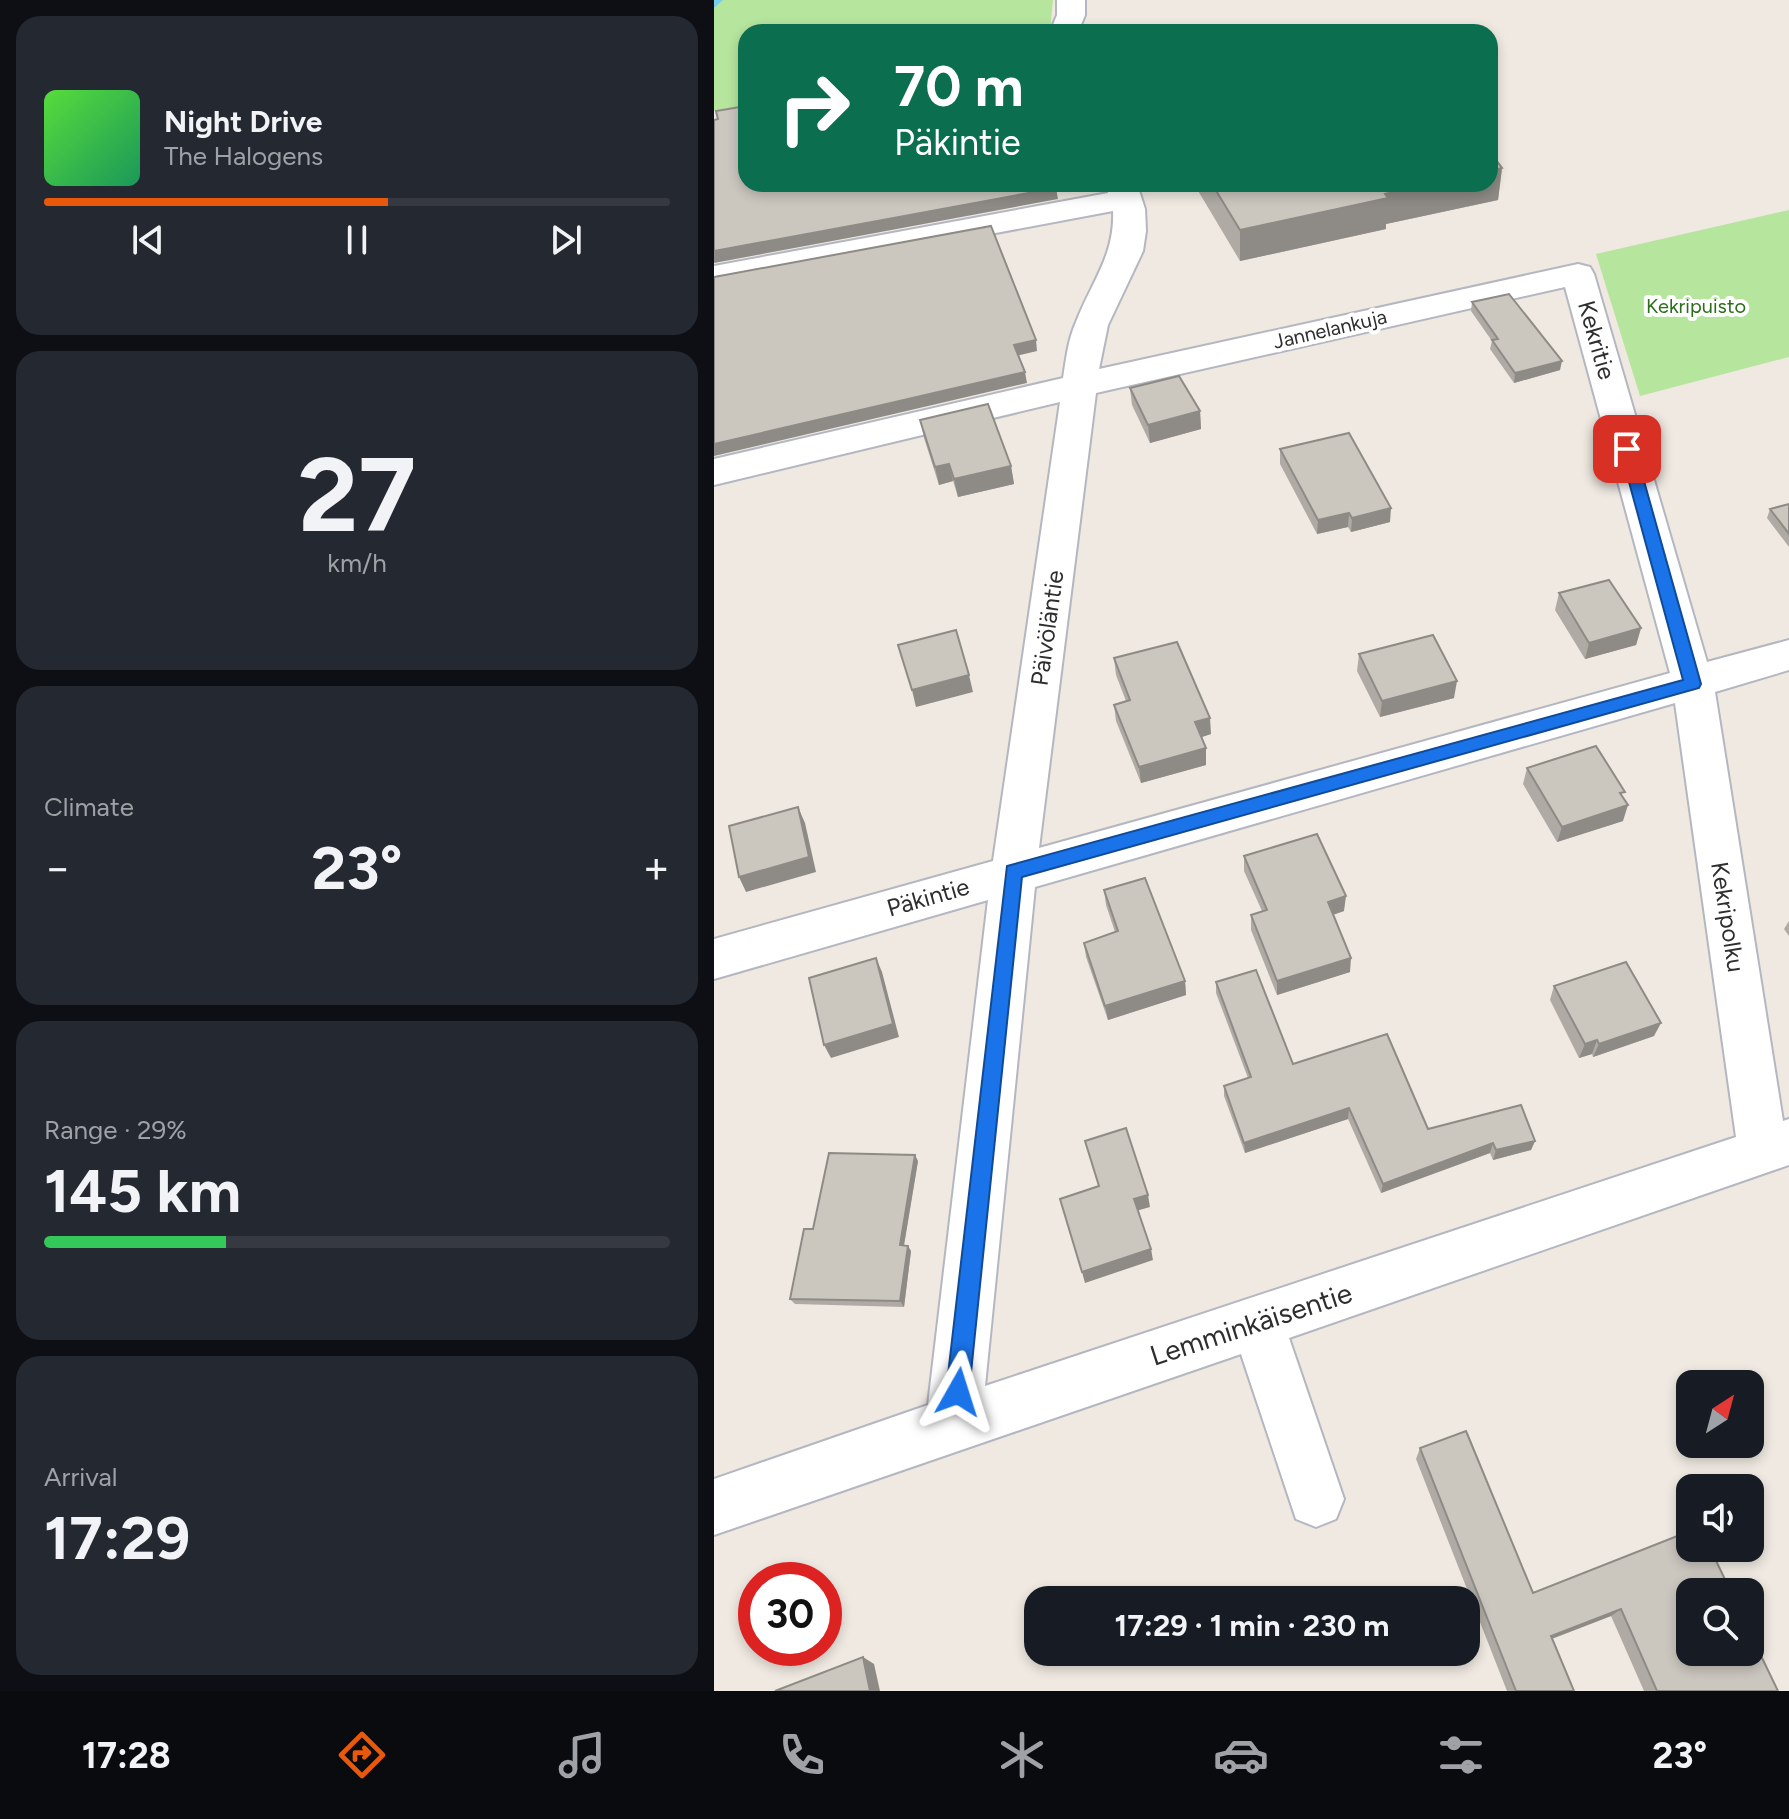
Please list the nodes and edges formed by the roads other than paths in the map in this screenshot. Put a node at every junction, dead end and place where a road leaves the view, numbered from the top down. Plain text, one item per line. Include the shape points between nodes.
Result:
1 (1071, 0) edge
2 (1067, 24) edge
3 (1119, 192) edge
4 (1124, 192) edge
5 (1578, 274) joint
6 (714, 276) edge
7 (1081, 385) junction
8 (714, 472) edge
9 (1789, 655) edge
10 (1693, 684) junction
11 (1014, 872) junction
12 (714, 959) edge
13 (1776, 1146) edge
14 (1257, 1323) junction
15 (954, 1422) junction
16 (1316, 1499) dead end
17 (714, 1507) edge

1 - 2 street
3 - 6 street
4 - 7 street, Päivöläntie via 1128,252 1088,331
5 - 7 street, Jannelankuja
5 - 10 street, Kekritie
7 - 8 street, Jannelankuja
7 - 11 street, Päivöläntie
9 - 10 street, Päkintie
10 - 11 street, Päkintie
10 - 13 street, Kekripolku
11 - 12 street, Päkintie
11 - 15 street, Päivöläntie
13 - 14 street, Lemminkäisentie
14 - 15 street, Lemminkäisentie
14 - 16 street
15 - 17 street, Lemminkäisentie

